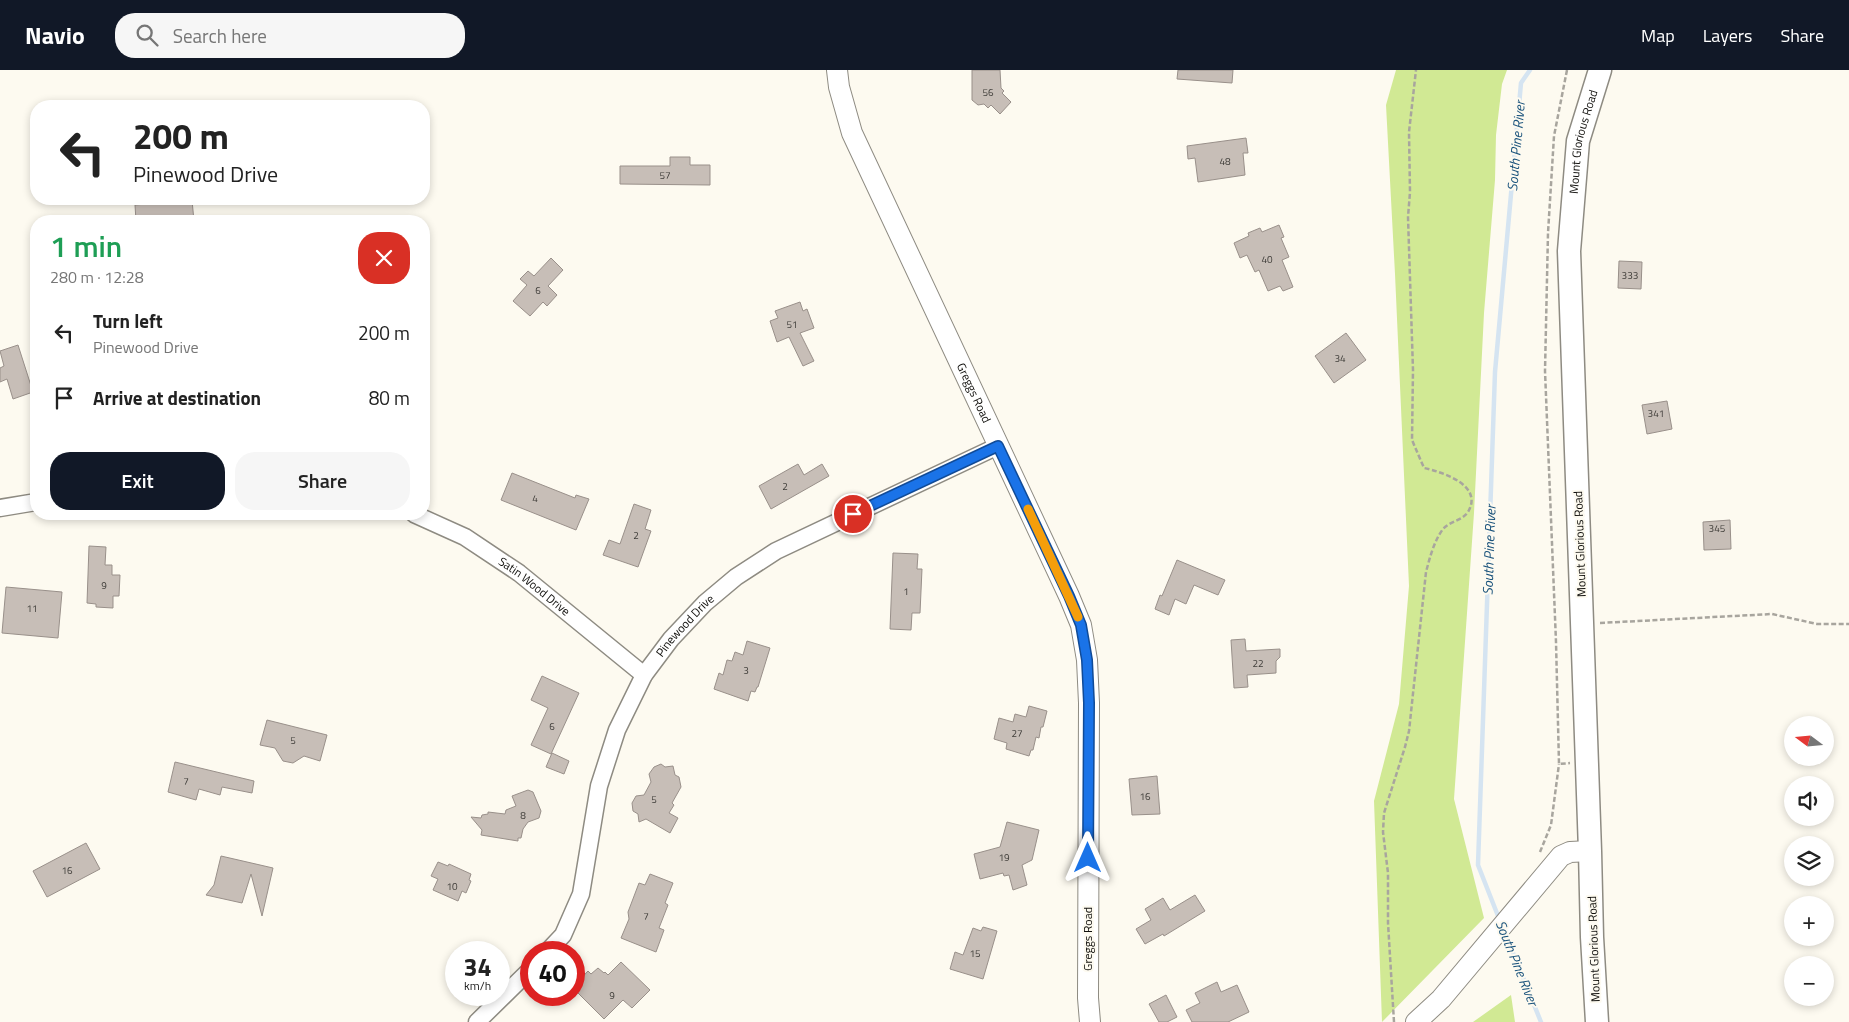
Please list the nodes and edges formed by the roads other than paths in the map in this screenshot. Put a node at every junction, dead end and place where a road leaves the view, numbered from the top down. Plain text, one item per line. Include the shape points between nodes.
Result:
1 (837, 70) edge
2 (1600, 70) edge
3 (998, 446) junction
4 (30, 503) edge
5 (0, 508) edge
6 (427, 520) edge
7 (644, 675) junction
8 (1590, 851) junction
9 (557, 941) edge
10 (520, 980) edge
11 (477, 1022) edge
12 (1090, 1022) edge
13 (1416, 1022) edge
14 (1597, 1022) edge

1 - 3 street, Greggs Road via 852,133
2 - 8 main road, Mount Glorious Road via 1578,141 1569,251
3 - 7 street, Pinewood Drive via 776,551 704,603
3 - 12 street, Greggs Road via 1069,596 1081,625 1087,660
4 - 5 street
6 - 7 street, Satin Wood Drive via 464,537 519,573
7 - 9 street, Pinewood Drive via 617,730 599,786 581,894
8 - 13 street via 1561,856 1441,999
8 - 14 main road, Mount Glorious Road
10 - 11 street

